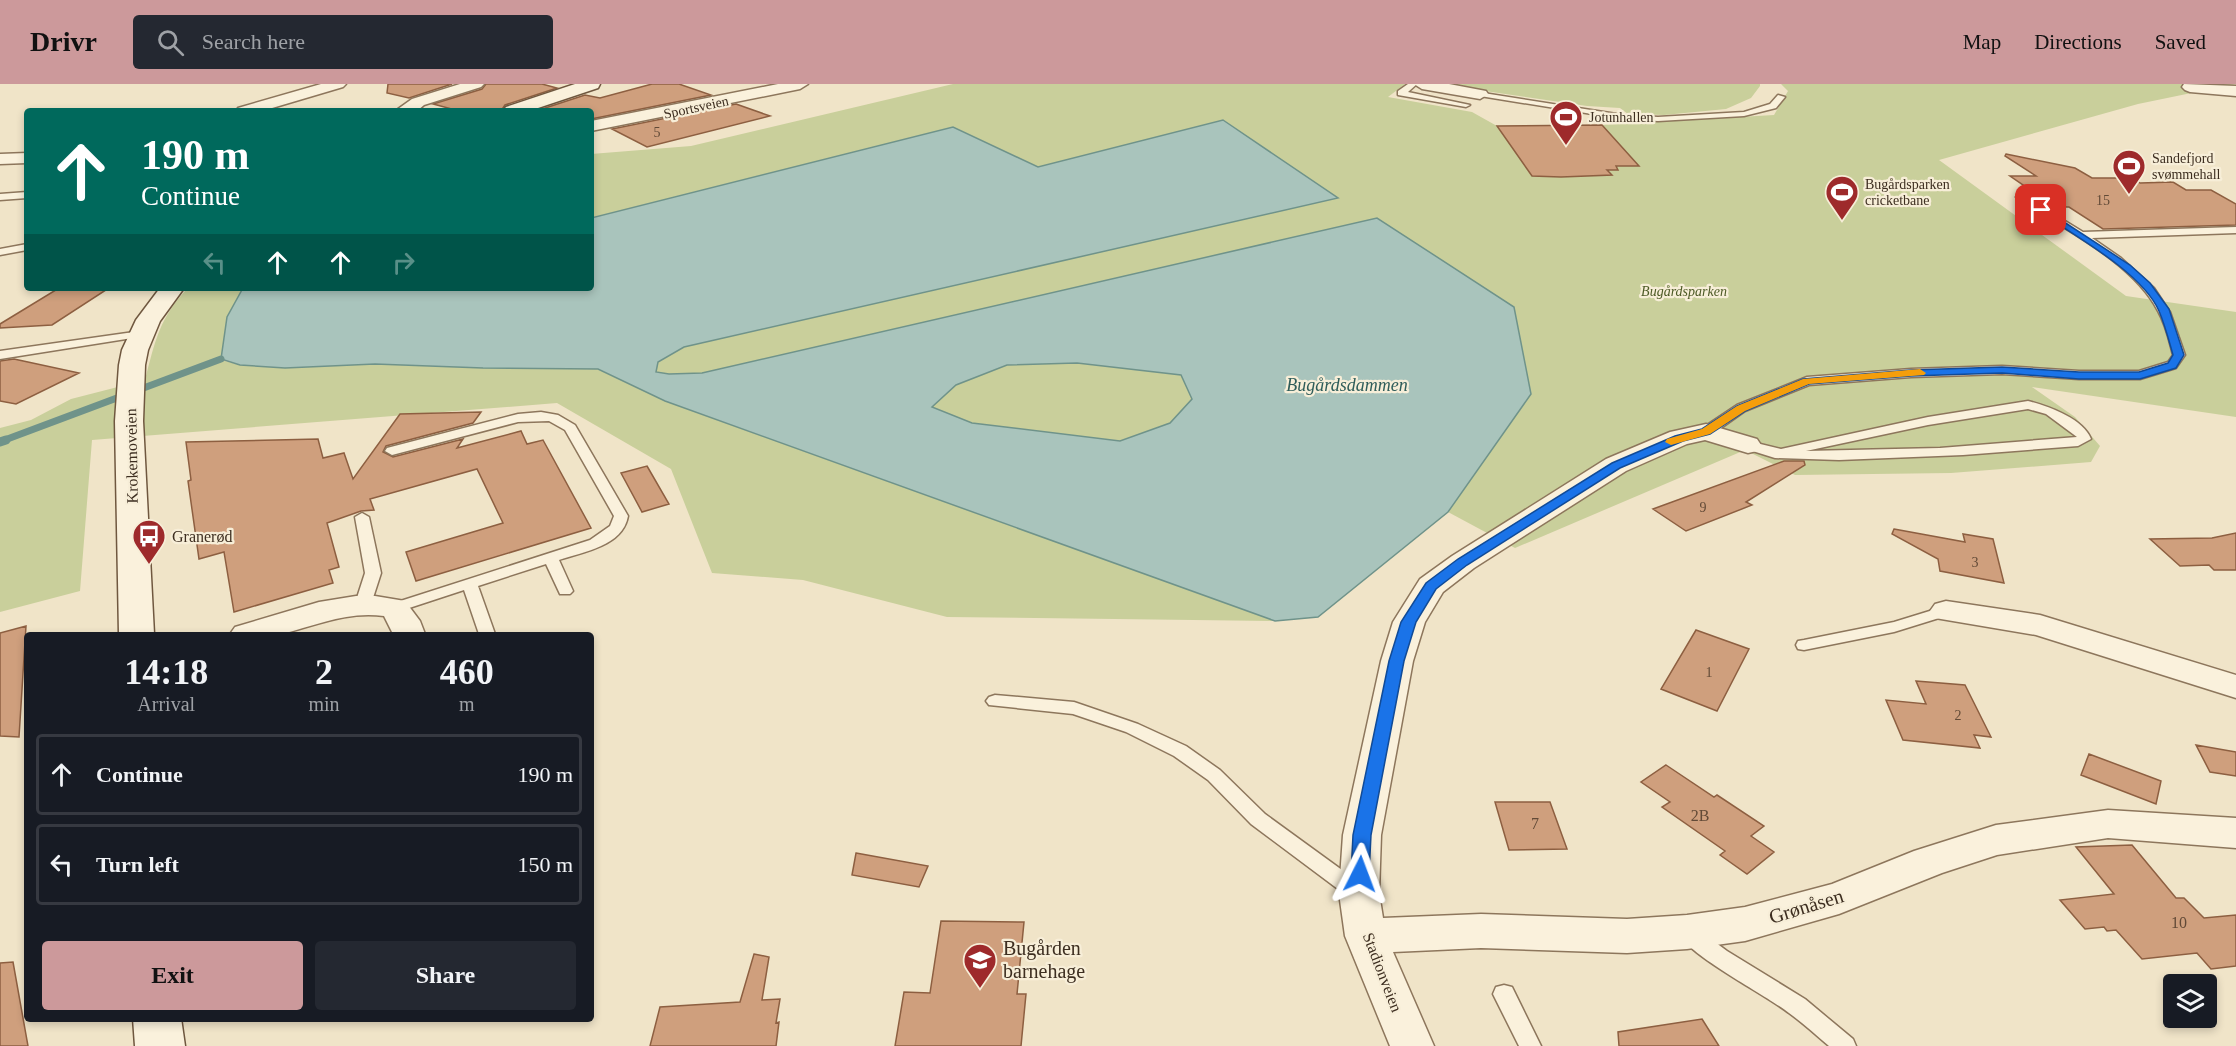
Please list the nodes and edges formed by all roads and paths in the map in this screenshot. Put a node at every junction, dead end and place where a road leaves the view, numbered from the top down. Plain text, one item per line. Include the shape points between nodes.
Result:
1 (338, 84) edge
2 (476, 84) edge
3 (592, 84) edge
4 (800, 84) edge
5 (1413, 84) edge
6 (1422, 84) edge
7 (2190, 87) dead end
8 (706, 89) dead end
9 (2236, 91) edge
10 (1480, 94) joint
11 (1781, 97) dead end
12 (718, 102) junction
13 (1466, 105) dead end
14 (254, 108) edge
15 (408, 108) edge
16 (521, 108) edge
17 (594, 125) edge
18 (24, 158) edge
19 (0, 159) edge
20 (24, 195) edge
21 (0, 197) edge
22 (2021, 197) dead end
23 (2236, 230) edge
24 (2079, 235) junction
25 (24, 248) edge
26 (0, 252) edge
27 (170, 291) edge
28 (141, 334) junction
29 (0, 355) edge
30 (1706, 432) junction
31 (1761, 449) junction
32 (392, 451) dead end
33 (362, 517) dead end
34 (551, 559) junction
35 (470, 584) junction
36 (565, 591) dead end
37 (363, 604) junction
38 (1946, 611) joint
39 (401, 621) edge
40 (136, 632) edge
41 (253, 632) edge
42 (486, 632) edge
43 (1804, 645) dead end
44 (2236, 687) edge
45 (995, 701) dead end
46 (2236, 833) edge
47 (1359, 893) junction
48 (1687, 932) junction
49 (1366, 936) junction
50 (1504, 994) dead end
51 (157, 1022) edge
52 (160, 1046) edge
53 (1412, 1046) edge
54 (1530, 1046) edge
55 (1845, 1046) edge

1 - 14 street
2 - 15 street
3 - 16 main road
4 - 12 street, Sportsveien
5 - 13 lane via 1401,93
6 - 10 street
7 - 9 street
8 - 12 street via 708,96
10 - 11 lane via 1658,119 1744,114 1773,106
12 - 17 street, Sportsveien
18 - 19 street
20 - 21 lane
22 - 24 lane
23 - 24 lane
24 - 30 lane via 2127,267 2164,309 2179,355 2172,365 2140,375 2002,370 1807,381 1741,408
25 - 26 lane
27 - 28 main road, Krokemoveien
28 - 29 lane
28 - 40 main road, Krokemoveien via 132,365 129,401
30 - 31 street
30 - 47 street, Stadionveien via 1679,438 1616,465 1462,562 1431,586 1408,622 1397,661 1362,835
31 - 31 lane via 2028,405 2050,411 2082,433 2084,440 1965,452 1834,457
32 - 34 lane via 518,418 541,416 562,422 570,428 621,522 595,543
33 - 37 lane via 373,573
34 - 35 lane
34 - 36 lane
35 - 39 lane
35 - 42 lane
37 - 39 street
37 - 41 street
38 - 43 lane via 1900,627
38 - 44 street via 2040,625
45 - 47 lane via 1074,708 1132,728 1180,751 1214,775 1258,819
46 - 48 street, Grønåsen via 2108,824 1996,840 1839,898 1745,924
47 - 49 street, Stadionveien
48 - 49 street, Grønåsen via 1627,936 1481,932
48 - 55 lane via 1797,1006
49 - 53 street, Stadionveien
50 - 54 lane
51 - 52 main road

